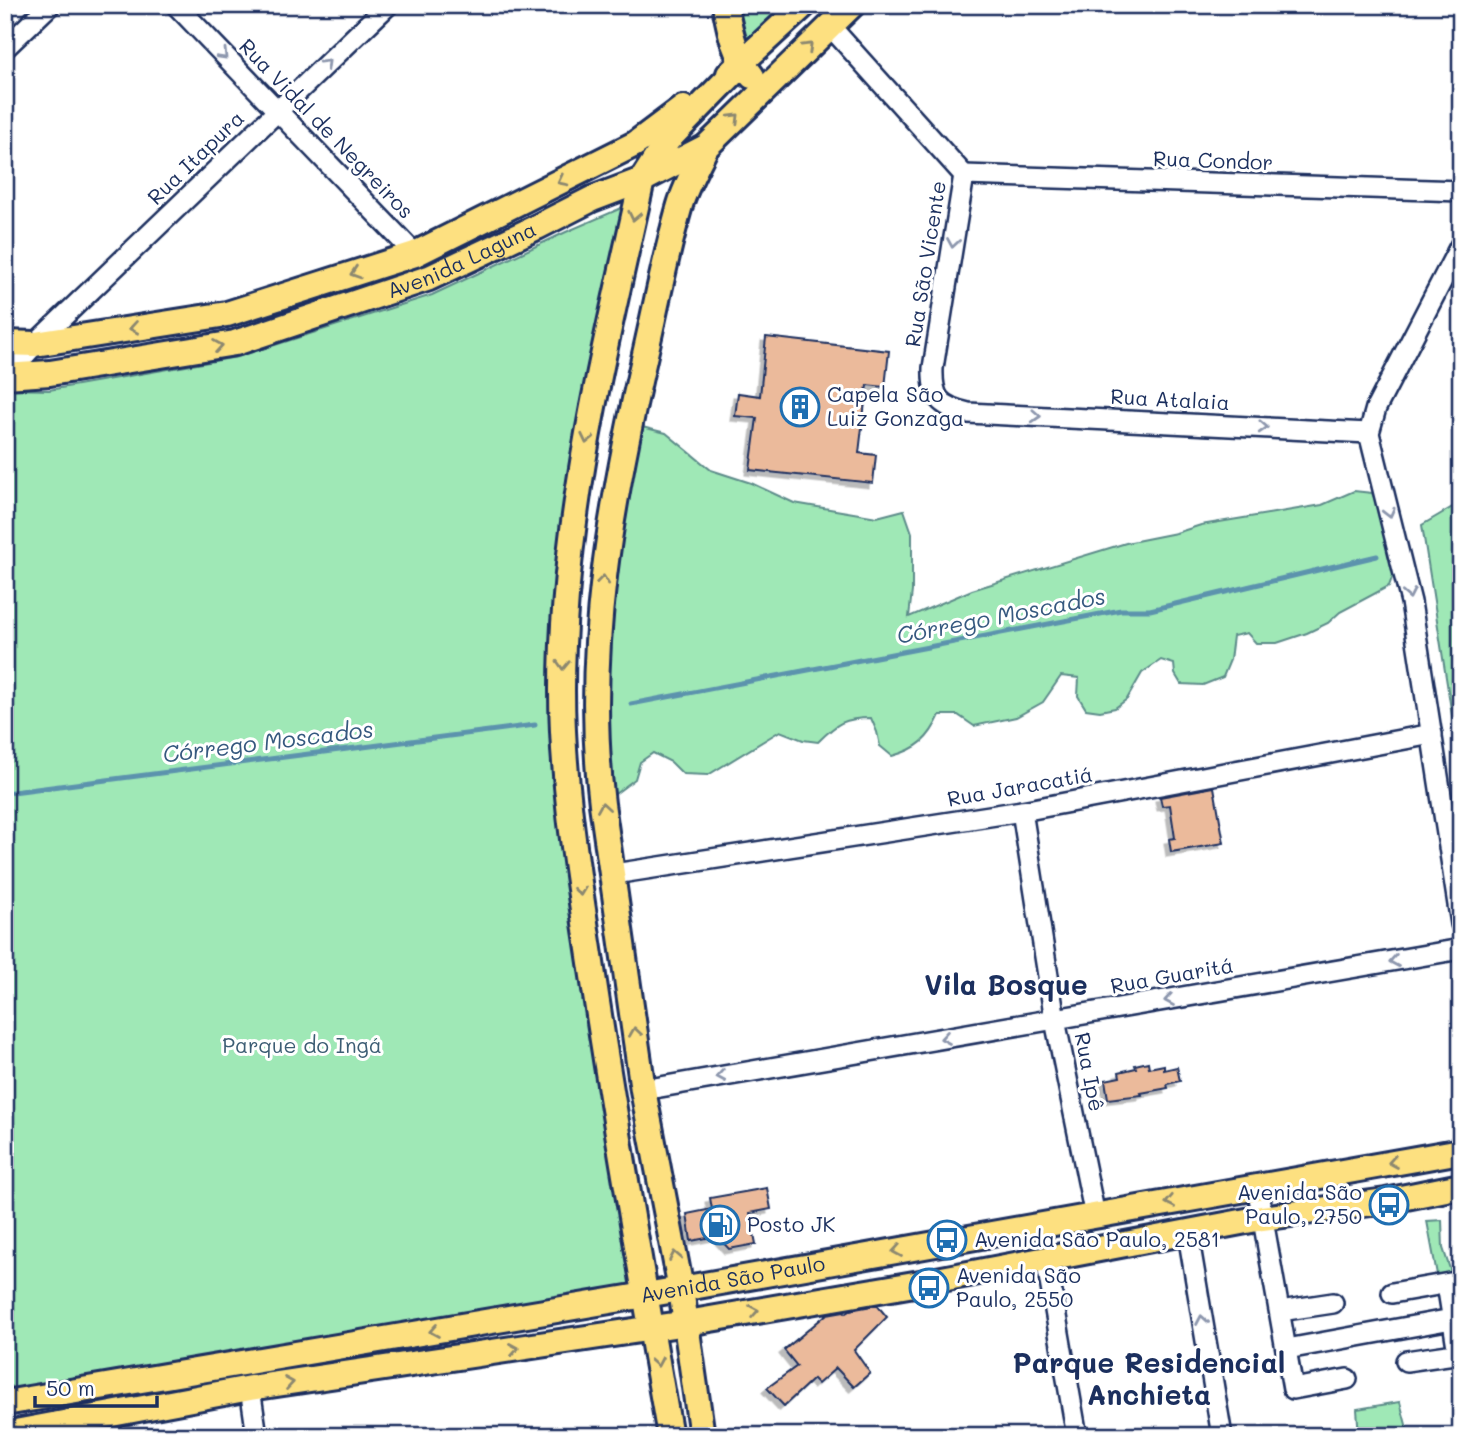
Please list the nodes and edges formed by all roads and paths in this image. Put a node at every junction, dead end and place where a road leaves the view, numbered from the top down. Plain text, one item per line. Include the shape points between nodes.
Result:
1 (50, 5) edge
2 (176, 5) edge
3 (388, 5) edge
4 (725, 5) edge
5 (803, 5) edge
6 (852, 5) edge
7 (830, 26) junction
8 (5, 48) edge
9 (742, 64) junction
10 (764, 90) junction
11 (277, 111) junction
12 (706, 147) junction
13 (964, 176) junction
14 (642, 180) junction
15 (1461, 191) edge
16 (1461, 244) edge
17 (415, 254) junction
18 (5, 343) edge
19 (35, 344) junction
20 (6, 376) edge
21 (968, 413) joint
22 (1369, 433) junction
23 (1432, 734) junction
24 (1022, 811) junction
25 (614, 874) junction
26 (1461, 924) edge
27 (1461, 949) edge
28 (1055, 1020) junction
29 (643, 1090) junction
30 (1461, 1151) edge
31 (1257, 1186) junction
32 (1461, 1186) edge
33 (1095, 1216) junction
34 (1262, 1219) junction
35 (1188, 1234) junction
36 (1046, 1259) junction
37 (1454, 1282) edge
38 (681, 1289) junction
39 (1392, 1293) dead end
40 (647, 1295) junction
41 (1332, 1303) dead end
42 (1280, 1311) junction
43 (1452, 1319) junction
44 (687, 1323) junction
45 (651, 1328) junction
46 (1287, 1349) junction
47 (1459, 1353) edge
48 (1406, 1361) dead end
49 (1347, 1379) dead end
50 (110, 1385) junction
51 (250, 1388) junction
52 (36, 1399) junction
53 (5, 1403) edge
54 (5, 1426) edge
55 (52, 1426) junction
56 (5, 1434) edge
57 (257, 1436) edge
58 (670, 1436) edge
59 (702, 1436) edge
60 (1077, 1436) edge
61 (1222, 1436) edge

1 - 8 street
2 -> 11 street, Rua Vidal de Negreiros
11 -> 3 street, Rua Itapura
4 - 9 main road
5 - 9 main road, Avenida Laguna
6 - 7 main road, Avenida Laguna
10 -> 7 main road, Avenida Laguna
7 - 13 street, Rua São Vicente
9 - 10 main road
9 - 14 main road via 667,141
9 -> 17 main road, Avenida Laguna via 635,144
12 -> 10 main road, Avenida Laguna
11 - 17 street, Rua Vidal de Negreiros
11 - 19 street, Rua Itapura
12 - 14 main road, Avenida Laguna
25 -> 12 main road via 601,792 595,672 604,571 629,424 681,203
13 - 15 street, Rua Condor
13 -> 21 street, Rua São Vicente via 933,386 944,405
20 -> 14 main road, Avenida Laguna via 235,343 429,278 592,199
14 -> 40 main road via 584,453 567,580 562,690 566,777 582,904
16 - 22 street via 1376,408
17 -> 19 main road, Avenida Laguna via 227,314
18 - 19 main road, Avenida Laguna
19 - 20 street, Rua Itapura
21 -> 22 street, Rua Atalaia
22 -> 23 street via 1407,582
23 - 24 street, Rua Jaracatiá
23 - 26 street
24 - 25 street, Rua Jaracatiá
24 - 28 street, Rua Ipê
29 -> 25 main road
27 -> 28 street, Rua Guaritá
28 -> 29 street, Rua Guaritá
28 - 33 street, Rua Ipê
38 -> 29 main road
30 -> 31 main road, Avenida São Paulo
31 -> 33 main road, Avenida São Paulo
31 - 34 street
32 - 34 main road, Avenida São Paulo
33 -> 38 main road, Avenida São Paulo
34 - 35 main road, Avenida São Paulo
34 - 42 street
35 - 36 main road, Avenida São Paulo
61 -> 35 street
44 -> 36 main road, Avenida São Paulo
36 - 60 street
37 - 39 street
37 - 43 street
38 - 40 main road, Avenida São Paulo
38 - 44 main road
40 - 45 main road
40 -> 50 main road, Avenida São Paulo
41 - 42 street
42 - 46 street
43 - 46 street
43 - 47 street
44 - 45 main road, Avenida São Paulo
44 - 59 main road
51 -> 45 main road, Avenida São Paulo
45 -> 58 main road
46 - 49 street via 1293,1389
47 - 48 street
50 - 52 main road, Avenida São Paulo
50 - 55 main road via 61,1408
51 - 55 main road, Avenida São Paulo
51 - 57 street
52 - 53 main road, Avenida São Paulo
52 - 54 main road via 30,1420
55 - 56 main road, Avenida São Paulo

